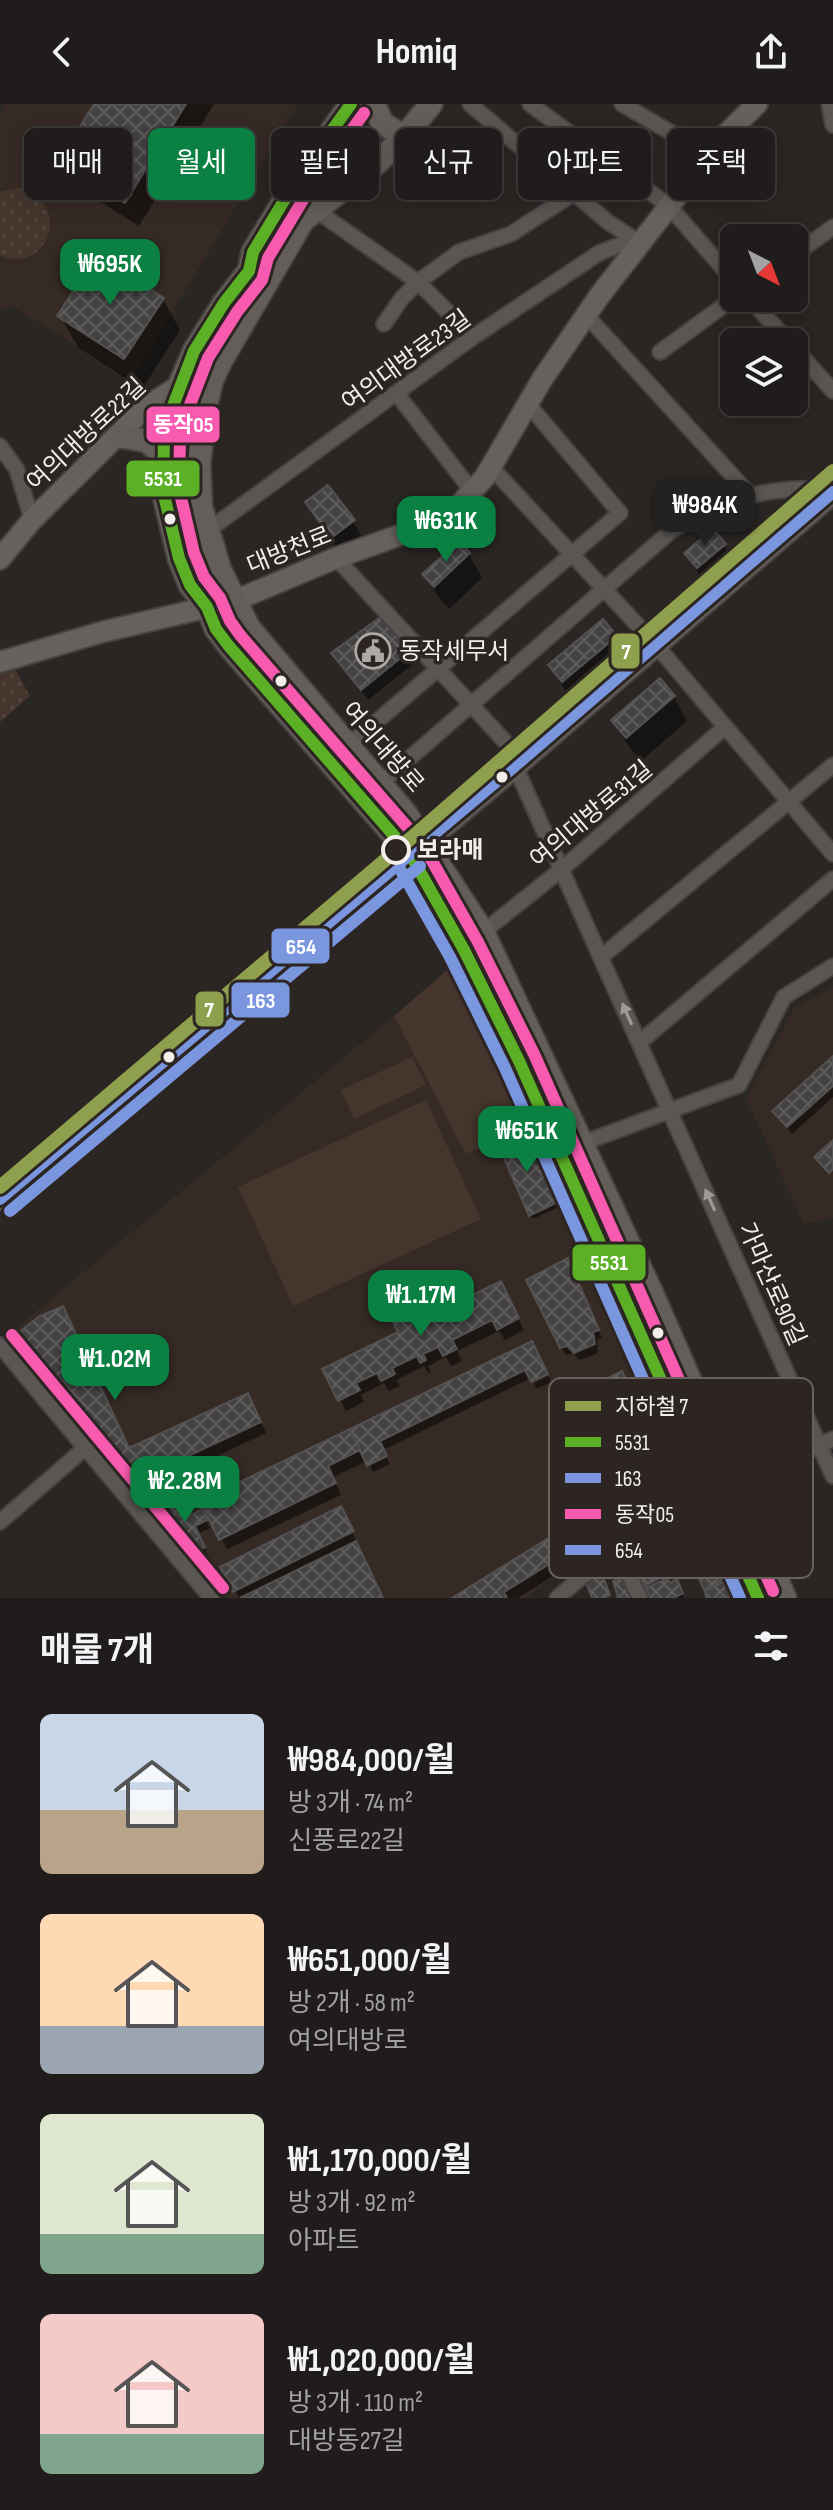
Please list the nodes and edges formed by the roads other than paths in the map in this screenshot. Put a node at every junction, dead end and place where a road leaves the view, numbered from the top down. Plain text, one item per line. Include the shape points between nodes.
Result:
1 (351, 104) edge
2 (374, 104) edge
3 (431, 104) edge
4 (470, 104) edge
5 (530, 104) edge
6 (622, 104) edge
7 (757, 104) edge
8 (829, 104) edge
9 (833, 125) edge
10 (411, 128) edge
11 (732, 128) edge
12 (667, 130) edge
13 (395, 131) edge
14 (518, 145) edge
15 (395, 146) edge
16 (563, 200) edge
17 (582, 200) edge
18 (674, 200) edge
19 (669, 206) junction
20 (317, 211) junction
21 (833, 227) edge
22 (640, 243) junction
23 (808, 245) edge
24 (720, 265) edge
25 (418, 282) junction
26 (720, 308) edge
27 (762, 312) edge
28 (586, 315) junction
29 (384, 324) dead end
30 (776, 328) edge
31 (473, 337) junction
32 (660, 352) dead end
33 (808, 363) edge
34 (179, 386) junction
35 (833, 391) edge
36 (397, 394) junction
37 (528, 404) junction
38 (118, 436) junction
39 (0, 446) edge
40 (164, 456) junction
41 (491, 467) junction
42 (472, 491) junction
43 (833, 491) edge
44 (751, 496) junction
45 (32, 520) junction
46 (207, 531) junction
47 (572, 554) junction
48 (336, 558) junction
49 (0, 559) edge
50 (605, 590) junction
51 (234, 601) junction
52 (207, 607) junction
53 (656, 645) junction
54 (0, 662) edge
55 (438, 669) junction
56 (472, 706) junction
57 (725, 727) junction
58 (348, 746) junction
59 (519, 763) junction
60 (831, 766) edge
61 (381, 783) junction
62 (788, 801) junction
63 (418, 848) junction
64 (833, 854) edge
65 (562, 869) junction
66 (833, 879) edge
67 (483, 932) junction
68 (601, 957) junction
69 (833, 966) edge
70 (640, 1042) junction
71 (670, 1111) junction
72 (583, 1143) junction
73 (0, 1199) edge
74 (0, 1345) edge
75 (661, 1378) edge
76 (688, 1378) edge
77 (796, 1378) edge
78 (813, 1414) edge
79 (826, 1442) edge
80 (84, 1449) junction
81 (833, 1476) edge
82 (0, 1522) edge
83 (581, 1578) edge
84 (630, 1578) edge
85 (749, 1578) edge
86 (776, 1578) edge
87 (211, 1598) edge
88 (557, 1598) edge
89 (640, 1598) edge
90 (758, 1598) edge
91 (785, 1598) edge

1 - 34 main road, 여의대방로 via 299,176 253,252 249,271 194,351
2 - 13 main road via 382,123
3 - 10 main road, 여의대방로
4 - 14 street
5 - 19 street
6 - 12 street
7 - 11 main road, 대방천로
8 - 9 street
15 - 20 main road, 여의대방로
16 - 25 street via 511,234 459,252
17 - 22 street
18 - 19 main road, 대방천로
19 - 22 main road, 대방천로
19 - 24 street
20 - 25 street
20 - 46 main road, 여의대방로 via 303,220 212,380 199,463
21 - 23 street
22 - 28 main road, 대방천로
22 - 31 street, 여의대방로23길 via 599,253
25 - 29 street
25 - 31 street
26 - 32 street
27 - 30 street
28 - 37 main road, 대방천로
28 - 44 street
31 - 36 street, 여의대방로23길
33 - 35 street
34 - 38 main road, 여의대방로22길 via 146,407
34 - 40 main road, 여의대방로
36 - 42 street
36 - 46 street, 여의대방로23길
37 - 41 main road, 대방천로
37 - 47 street via 620,513
38 - 40 main road via 147,441
38 - 45 main road, 여의대방로22길
39 - 45 street via 17,470
40 - 52 main road, 여의대방로 via 163,491 179,558
41 - 42 main road, 대방천로
41 - 47 street
42 - 48 main road, 대방천로 via 452,513
43 - 44 street via 794,488
43 - 53 main road
44 - 50 street via 710,508 671,531
45 - 49 main road, 여의대방로22길
46 - 51 main road, 여의대방로
47 - 50 street
47 - 55 street
48 - 51 main road, 대방천로
48 - 55 street, 가마산로90길
50 - 53 street
50 - 56 street
51 - 52 main road, 대방천로
51 - 58 main road, 여의대방로 via 249,628
52 - 54 main road, 대방천로
52 - 63 main road, 여의대방로 via 237,656
53 - 57 street
53 - 59 main road
55 - 56 street, 가마산로90길
55 - 58 street
56 - 59 street, 가마산로90길
56 - 61 street
57 - 62 street
57 - 65 street, 여의대방로31길
58 - 61 main road, 여의대방로
59 - 63 main road
59 - 65 street, 가마산로90길
60 - 62 street
61 - 63 main road, 여의대방로
62 - 64 street
62 - 68 street
63 - 67 main road, 여의대방로
63 - 73 main road
63 - 75 main road, 여의대방로
65 - 67 street, 여의대방로31길
65 - 68 street, 가마산로90길
66 - 70 street
67 - 72 main road, 여의대방로
70 -> 68 street, 가마산로90길
69 - 71 street via 784,997 739,1085
70 - 71 street, 가마산로90길
71 - 72 street
77 -> 71 street, 가마산로90길
72 - 76 main road, 여의대방로
74 - 80 street
79 -> 78 street, 가마산로90길
79 - 81 street, 가마산로90길
80 - 82 street
80 - 87 street
83 - 88 street
84 - 89 street
85 - 90 main road, 여의대방로
86 - 91 main road, 여의대방로

